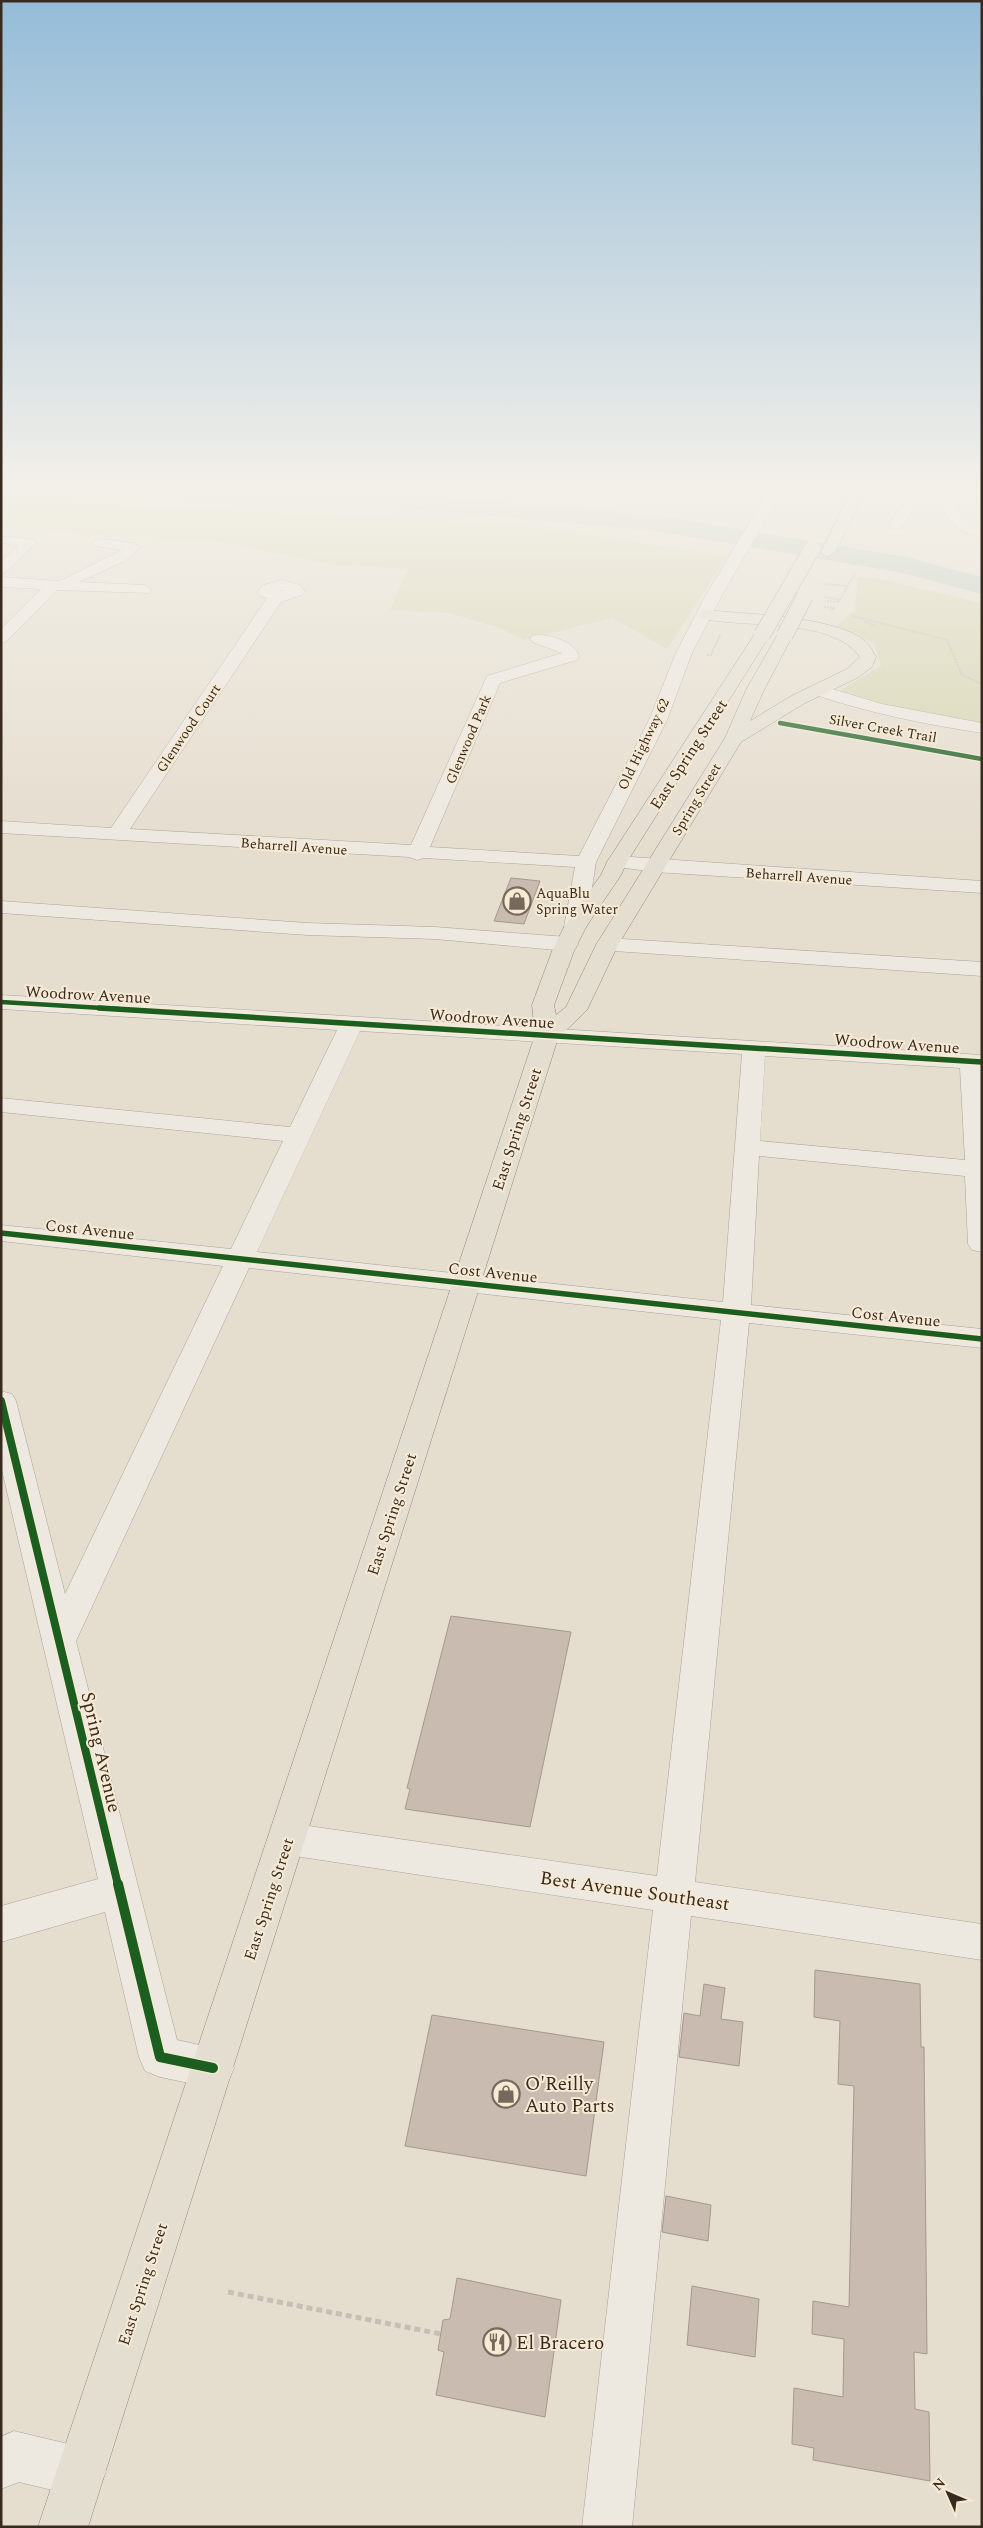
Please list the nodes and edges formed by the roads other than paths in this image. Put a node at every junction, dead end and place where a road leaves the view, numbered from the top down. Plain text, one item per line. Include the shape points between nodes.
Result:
1 (33, 608) edge
2 (269, 608) edge
3 (708, 608) edge
4 (778, 608) edge
5 (799, 608) edge
6 (705, 615) junction
7 (1, 638) edge
8 (538, 639) dead end
9 (819, 690) junction
10 (982, 728) edge
11 (734, 738) junction
12 (1, 827) edge
13 (117, 834) junction
14 (417, 854) junction
15 (586, 862) junction
16 (617, 862) junction
17 (655, 866) junction
18 (982, 887) edge
19 (1, 907) edge
20 (571, 935) junction
21 (607, 945) junction
22 (982, 969) edge
23 (1, 1002) edge
24 (352, 1024) junction
25 (547, 1036) junction
26 (754, 1048) junction
27 (977, 1062) edge
28 (1, 1105) edge
29 (299, 1135) junction
30 (747, 1147) junction
31 (978, 1169) junction
32 (1, 1233) edge
33 (982, 1244) edge
34 (240, 1259) junction
35 (465, 1283) junction
36 (736, 1312) junction
37 (982, 1339) edge
38 (1, 1401) edge
39 (9, 1463) edge
40 (60, 1639) junction
41 (288, 1839) junction
42 (120, 1890) junction
43 (674, 1896) junction
44 (1, 1924) edge
45 (982, 1942) edge
46 (213, 2068) junction
47 (1, 2464) edge
48 (81, 2472) junction
49 (63, 2527) edge
50 (607, 2527) edge

1 - 7 street
2 - 13 street, Glenwood Court
3 - 6 street, Old Highway 62
4 - 16 main road, East Spring Street, bridge
5 - 11 main road, Spring Street, bridge via 755,690
6 - 9 main road via 819,627 844,634 862,645 868,657 866,663
6 - 15 street, Old Highway 62 via 684,653 658,720
8 - 14 street, Glenwood Park via 563,647 570,651 571,656 493,680
9 - 10 street via 907,716
9 - 11 main road
11 - 17 main road, Spring Street
12 - 13 street, Beharrell Avenue
13 - 14 street, Beharrell Avenue
14 - 15 street, Beharrell Avenue
15 - 20 street, Old Highway 62
16 - 17 street, Beharrell Avenue
16 - 20 main road, East Spring Street
17 - 18 street, Beharrell Avenue
17 - 21 main road, Spring Street
19 - 20 street via 307,928
20 - 25 main road, East Spring Street via 543,1005
21 - 22 street
21 - 25 main road, Spring Street via 576,1010
23 - 24 street, Woodrow Avenue
24 - 25 street, Woodrow Avenue
24 - 29 street
25 - 26 street, Woodrow Avenue
25 - 35 main road, East Spring Street
26 - 27 street, Woodrow Avenue
26 - 30 street
27 - 31 street
28 - 29 street
29 - 34 street
30 - 31 street
30 - 36 street
31 - 33 street
32 - 34 street, Cost Avenue
34 - 35 street, Cost Avenue
34 - 40 street
35 - 36 street, Cost Avenue
35 - 41 main road, East Spring Street
36 - 37 street, Cost Avenue
36 - 43 street
38 - 39 street, Spring Avenue
39 - 40 street, Spring Avenue
40 - 42 street, Spring Avenue
41 - 43 street, Best Avenue Southeast
41 - 46 main road, East Spring Street
42 - 44 street
42 - 46 street, Spring Avenue via 160,2057
43 - 45 street, Best Avenue Southeast
43 - 50 street
46 - 48 main road, East Spring Street
47 - 48 street via 14,2456
48 - 49 main road, East Spring Street

